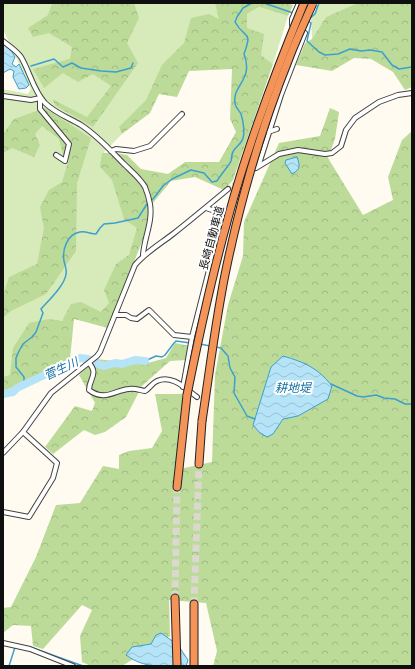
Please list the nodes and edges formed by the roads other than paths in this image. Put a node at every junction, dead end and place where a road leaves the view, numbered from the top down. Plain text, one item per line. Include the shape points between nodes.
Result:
1 (299, 3) edge
2 (304, 3) edge
3 (313, 3) edge
4 (3, 41) edge
5 (412, 93) edge
6 (3, 96) edge
7 (40, 98) junction
8 (182, 114) dead end
9 (277, 129) dead end
10 (268, 132) junction
11 (111, 151) junction
12 (56, 154) dead end
13 (228, 189) tunnel mouth
14 (206, 208) junction
15 (143, 255) junction
16 (115, 315) junction
17 (192, 338) junction
18 (89, 363) junction
19 (183, 388) junction
20 (197, 397) dead end
21 (23, 432) junction
22 (3, 453) edge
23 (199, 464) tunnel mouth
24 (177, 487) tunnel mouth
25 (3, 512) edge
26 (175, 598) tunnel mouth
27 (194, 604) tunnel mouth
28 (3, 643) edge
29 (73, 666) edge
30 (177, 666) edge
31 (194, 666) edge

1 - 10 street via 292,25 305,33
2 - 24 highway, 長崎自動車道, bridge via 262,111 230,209 187,395
3 - 23 highway, 長崎自動車道, bridge via 269,113 239,214 225,274 202,421
4 - 7 street via 21,57
5 - 10 street via 379,102 355,118 346,130 341,146 332,153 298,150 279,154 257,166
6 - 7 street via 32,100
7 - 11 street via 54,110 88,130
7 - 12 street via 40,109 69,144 65,161
8 - 11 street via 150,146 134,151
9 - 10 street
11 - 15 street via 138,177 145,186 149,198 151,215
13 - 14 street
14 - 15 street
14 - 17 street via 224,211
15 - 16 street via 135,265
16 - 17 street via 126,315 137,320 149,310 174,335
16 - 18 street via 103,347
17 - 19 street
18 - 19 street via 94,372 89,388 92,392 111,395 128,389 145,391 162,379 175,382
18 - 21 street via 51,393
19 - 20 street
21 - 22 street
21 - 25 street via 57,463 53,478 29,517
26 - 30 highway
27 - 31 highway
28 - 29 street via 30,649

